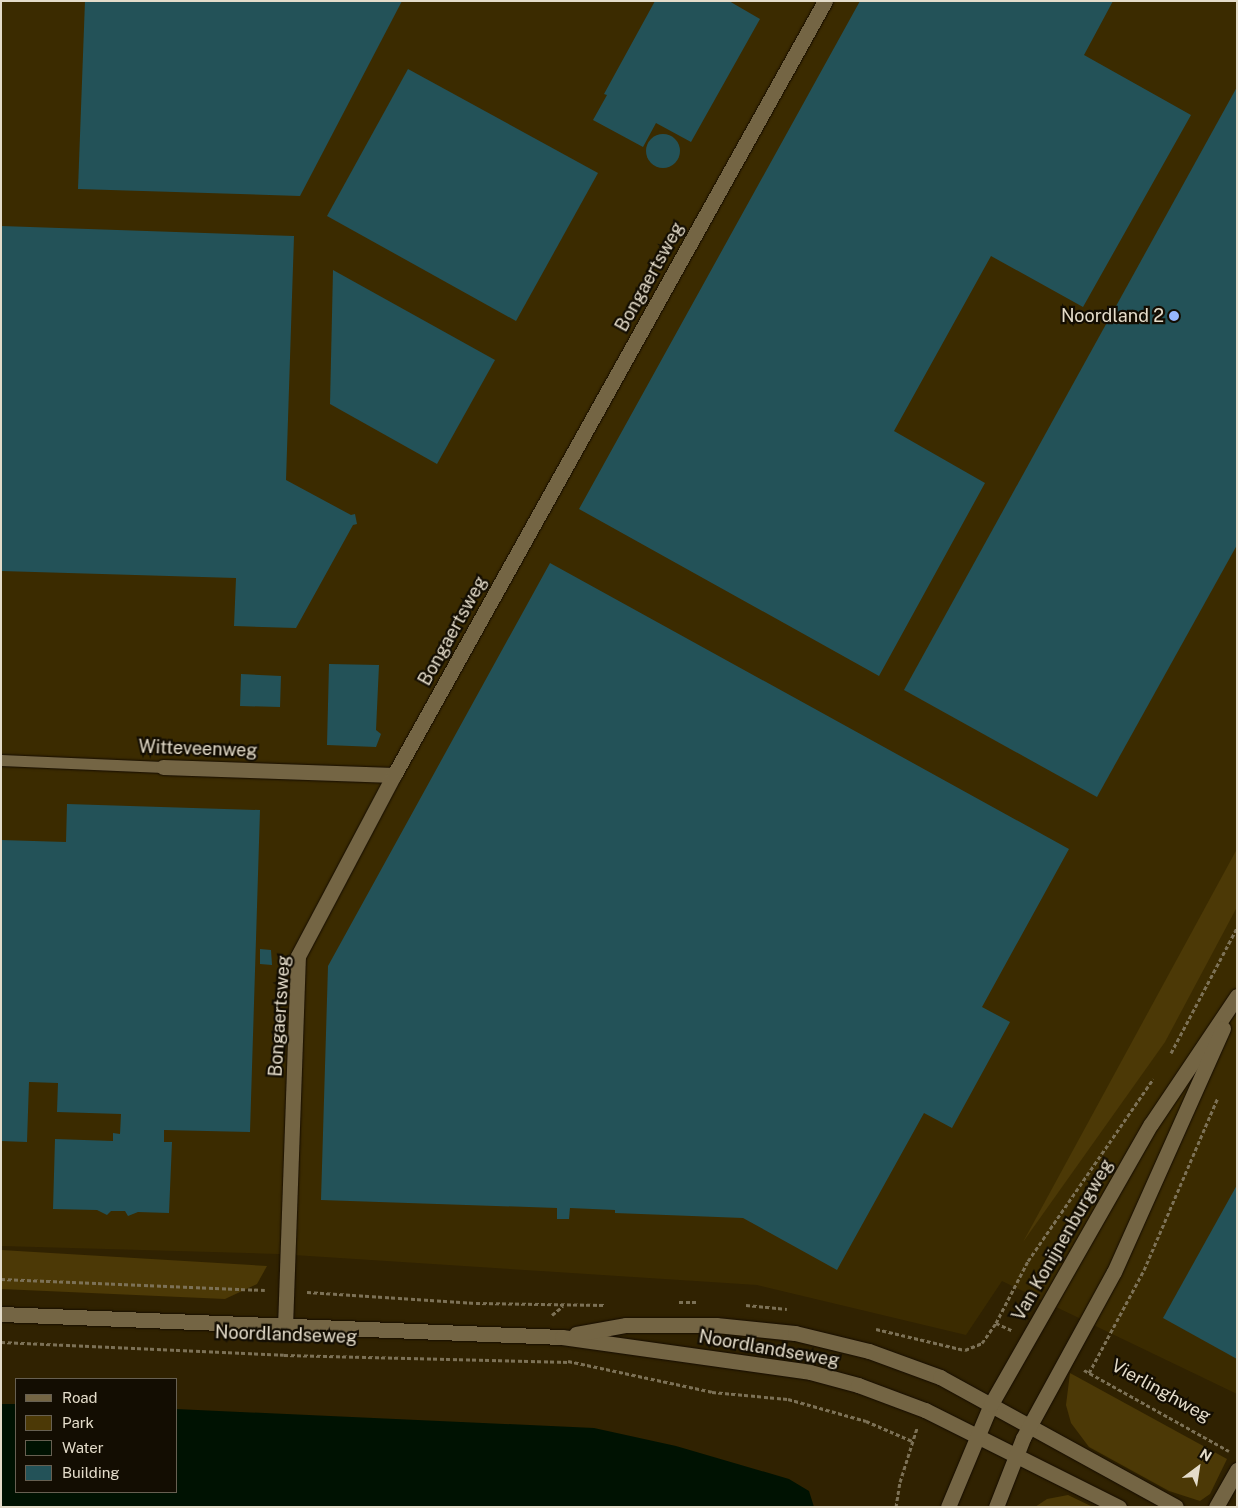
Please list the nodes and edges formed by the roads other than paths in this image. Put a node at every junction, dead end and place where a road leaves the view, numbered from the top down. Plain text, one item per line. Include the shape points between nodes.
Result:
1 (825, 1) edge
2 (1, 760) edge
3 (163, 766) joint
4 (394, 776) junction
5 (1235, 1000) edge
6 (1, 1314) edge
7 (285, 1327) junction
8 (562, 1337) junction
9 (991, 1404) junction
10 (1030, 1425) junction
11 (976, 1436) junction
12 (1015, 1456) junction
13 (1237, 1470) edge
14 (948, 1507) edge
15 (996, 1507) edge
16 (1119, 1507) edge
17 (1176, 1507) edge
18 (1216, 1507) edge

1 - 4 street, Bongaertsweg
2 - 3 lane, Witteveenweg
3 - 4 street, Witteveenweg
4 - 7 street, Bongaertsweg via 298,956
5 - 9 street, Van Konijnenburgweg via 1151,1124
5 - 10 street, Van Konijnenburgweg via 1196,1095 1114,1272
6 - 7 street, Noordlandseweg
7 - 8 street, Noordlandseweg
8 - 9 street, Noordlandseweg via 626,1325 716,1324 786,1332 869,1351 940,1377
8 - 11 street, Noordlandseweg via 810,1372 858,1385 925,1410
9 - 10 street, Noordlandseweg
9 - 11 street, Van Konijnenburgweg
10 - 12 street, Van Konijnenburgweg
10 - 17 street
11 - 12 street, Noordlandseweg
11 - 14 street, Van Konijnenburgweg
12 - 15 street, Van Konijnenburgweg
12 - 16 street
13 - 18 street

